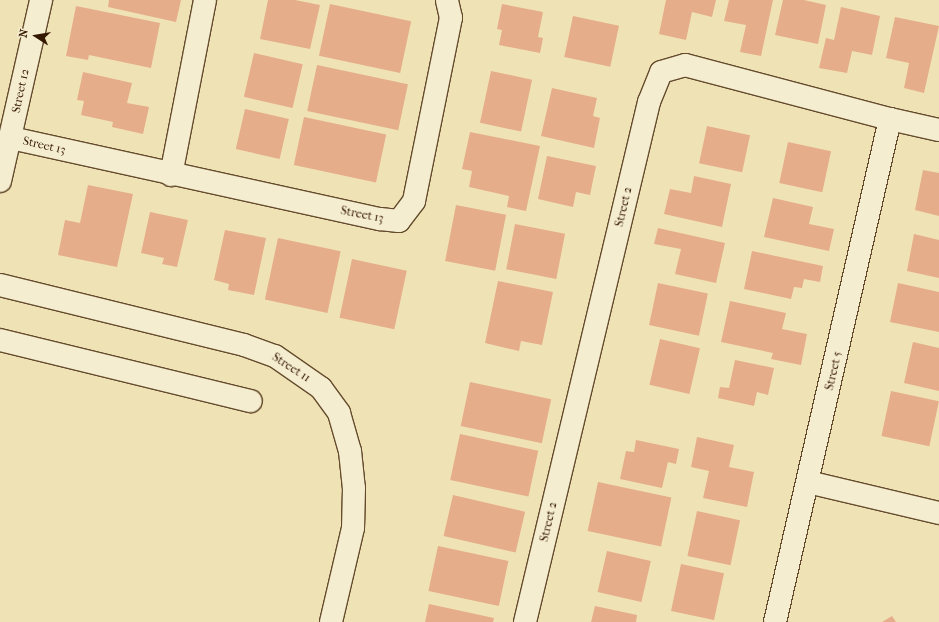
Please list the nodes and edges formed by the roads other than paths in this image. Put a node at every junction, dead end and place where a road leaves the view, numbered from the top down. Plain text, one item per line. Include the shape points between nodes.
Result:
1 (41, 0) edge
2 (205, 0) edge
3 (447, 0) edge
4 (890, 119) junction
5 (939, 130) edge
6 (11, 138) junction
7 (171, 175) junction
8 (0, 181) edge
9 (0, 285) edge
10 (0, 340) edge
11 (251, 401) dead end
12 (808, 482) junction
13 (939, 513) edge
14 (331, 622) edge
15 (525, 622) edge
16 (775, 622) edge

1 - 6 street, Street 12
2 - 7 street
3 - 7 street, Street 13 via 451,18 414,201 399,220 380,219
4 - 5 street, Street 2
4 - 12 street, Street 5
4 - 15 street, Street 2 via 685,65 661,72 649,102
6 - 7 street, Street 13
6 - 8 street, Street 12
9 - 14 street, Street 11 via 244,345 275,356 321,388 339,413 350,451 354,488 353,528
10 - 11 street
12 - 13 street
12 - 16 street, Street 5

